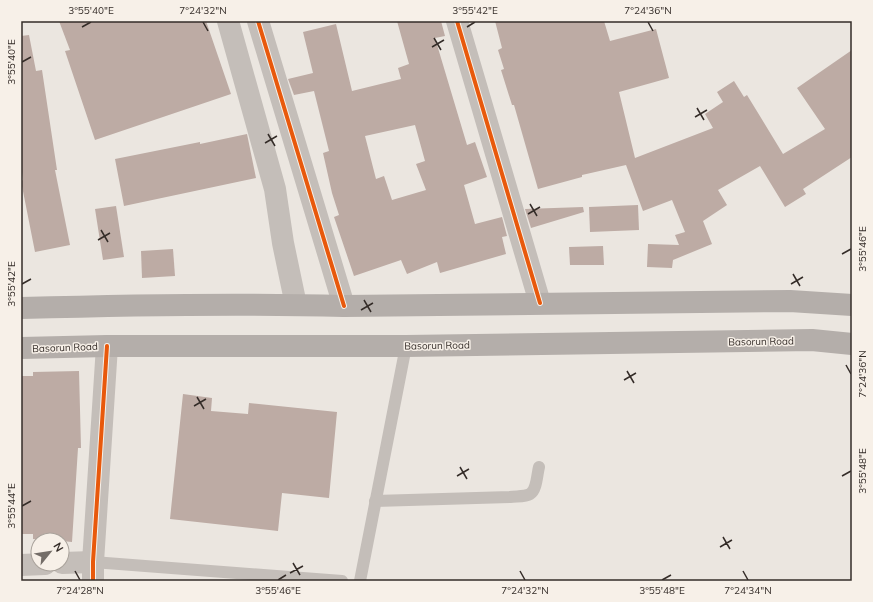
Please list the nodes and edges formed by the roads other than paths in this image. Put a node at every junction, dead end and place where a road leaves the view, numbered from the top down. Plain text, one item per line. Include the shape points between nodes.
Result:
1 (228, 21) edge
2 (258, 21) edge
3 (457, 21) edge
4 (540, 304) junction
5 (296, 305) junction
6 (852, 305) edge
7 (344, 306) junction
8 (21, 308) edge
9 (852, 344) edge
10 (107, 346) junction
11 (406, 346) junction
12 (21, 348) edge
13 (538, 467) dead end
14 (376, 501) junction
15 (70, 565) edge
16 (93, 572) edge
17 (342, 581) edge
18 (360, 581) edge

1 - 5 street via 275,189
2 - 7 street
3 - 4 street
4 - 6 main road via 790,301
4 - 7 main road
5 - 7 main road
5 - 8 main road
9 - 11 main road, Basorun Road via 812,340
10 - 11 main road, Basorun Road
10 - 12 main road, Basorun Road
10 - 16 street
11 - 14 lane
13 - 14 lane via 535,487 529,494 510,497
14 - 18 lane
15 - 16 street
16 - 17 lane

